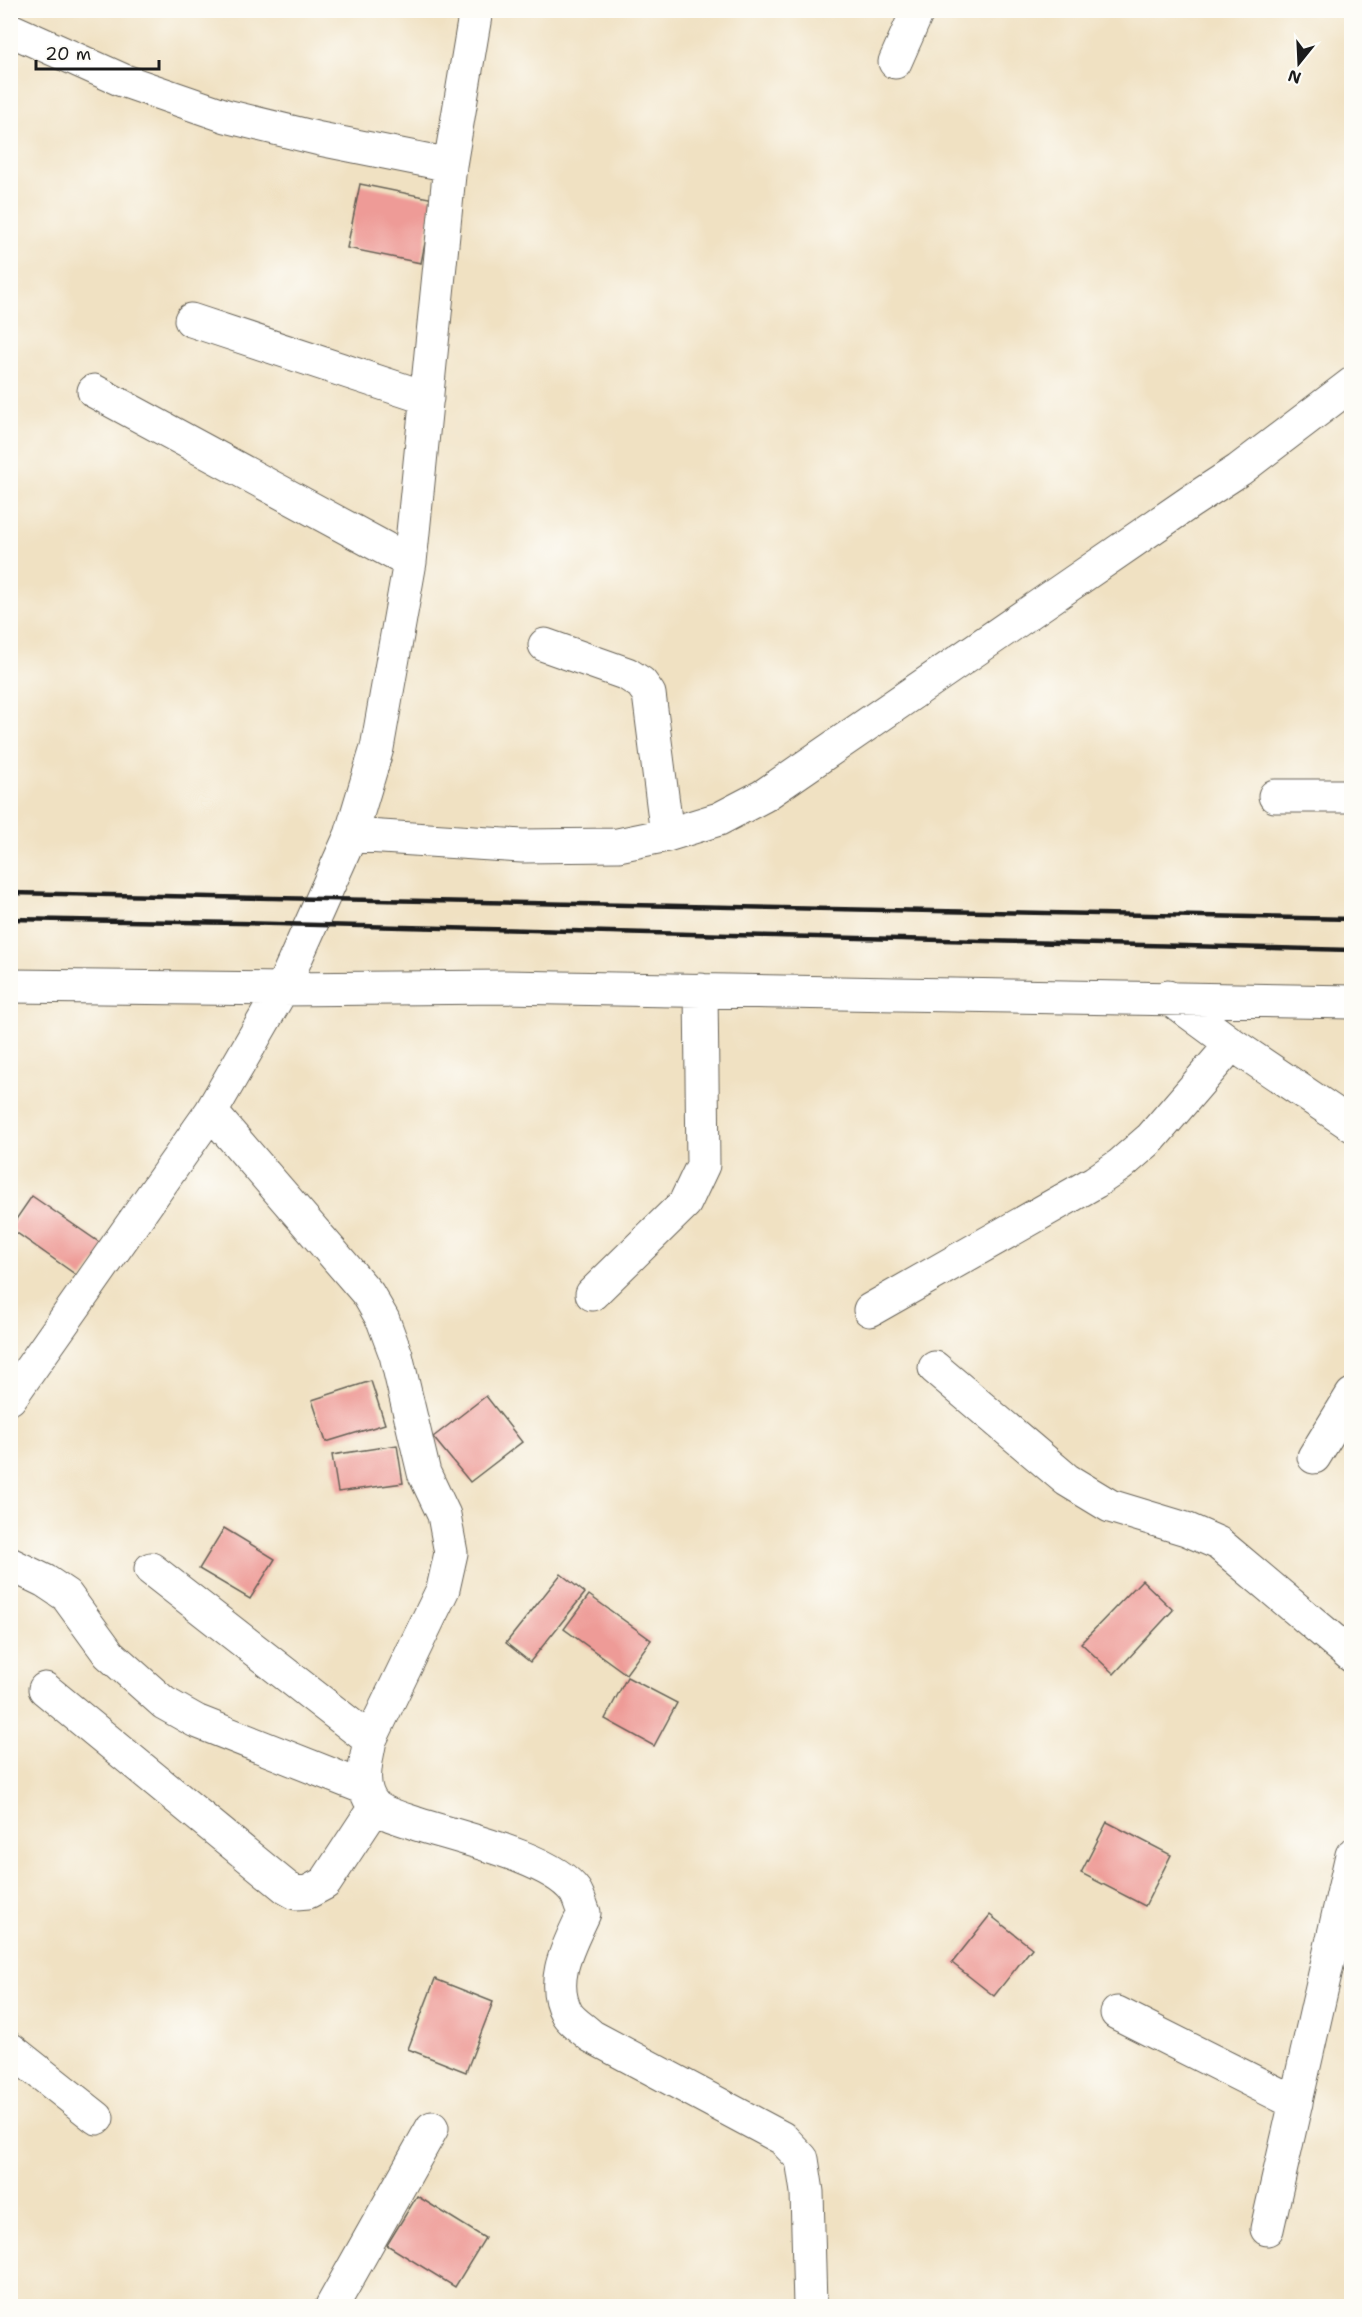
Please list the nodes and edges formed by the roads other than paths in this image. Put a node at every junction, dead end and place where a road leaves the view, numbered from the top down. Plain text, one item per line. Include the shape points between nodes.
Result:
1 (476, 10) edge
2 (918, 10) edge
3 (15, 25) edge
4 (895, 62) dead end
5 (450, 165) junction
6 (191, 320) dead end
7 (1352, 384) edge
8 (94, 391) dead end
9 (427, 398) junction
10 (410, 562) junction
11 (544, 645) dead end
12 (1275, 796) dead end
13 (1352, 796) edge
14 (351, 835) junction
15 (667, 835) junction
16 (10, 986) edge
17 (282, 989) junction
18 (701, 990) junction
19 (1168, 998) junction
20 (1352, 1002) edge
21 (1232, 1044) junction
22 (212, 1112) junction
23 (1352, 1125) edge
24 (592, 1293) dead end
25 (870, 1310) dead end
26 (935, 1368) dead end
27 (1352, 1395) edge
28 (10, 1398) edge
29 (1314, 1457) dead end
30 (10, 1564) edge
31 (151, 1569) dead end
32 (1352, 1656) edge
33 (45, 1689) dead end
34 (370, 1740) junction
35 (370, 1797) junction
36 (1352, 1855) edge
37 (1117, 2013) dead end
38 (10, 2049) edge
39 (1296, 2103) junction
40 (97, 2118) dead end
41 (432, 2128) dead end
42 (1267, 2229) dead end
43 (809, 2294) edge
44 (332, 2307) edge
45 (789, 2307) edge

1 - 5 street
2 - 4 street
3 - 5 street via 122,80 226,116
5 - 9 street
6 - 9 street
7 - 15 street via 1239,470 762,796 719,819
8 - 10 street
9 - 10 street
10 - 14 street via 377,748
11 - 15 street via 627,675 641,683 649,694
12 - 13 street
14 - 15 street via 532,846 618,845
14 - 17 street
16 - 17 street
17 - 18 street
17 - 22 street
18 - 19 street
18 - 24 street via 703,1165 686,1203
19 - 20 street
19 - 21 street
21 - 23 street
21 - 25 street via 1151,1138 1120,1165
22 - 28 street
22 - 34 street via 368,1294 383,1320 396,1355 424,1473 444,1515 451,1552 443,1589
26 - 32 street via 1067,1480 1110,1506 1218,1543
27 - 29 street
30 - 35 street via 66,1595 109,1654 164,1703
31 - 34 street
33 - 35 street via 296,1893 325,1883
34 - 35 street via 365,1767
35 - 43 street via 401,1818 528,1860 553,1872 575,1892 584,1913 564,1956 558,1987 568,2015 591,2036 782,2138 802,2159 807,2192
36 - 39 street
37 - 39 street
38 - 40 street
39 - 42 street
41 - 44 street
43 - 45 street

